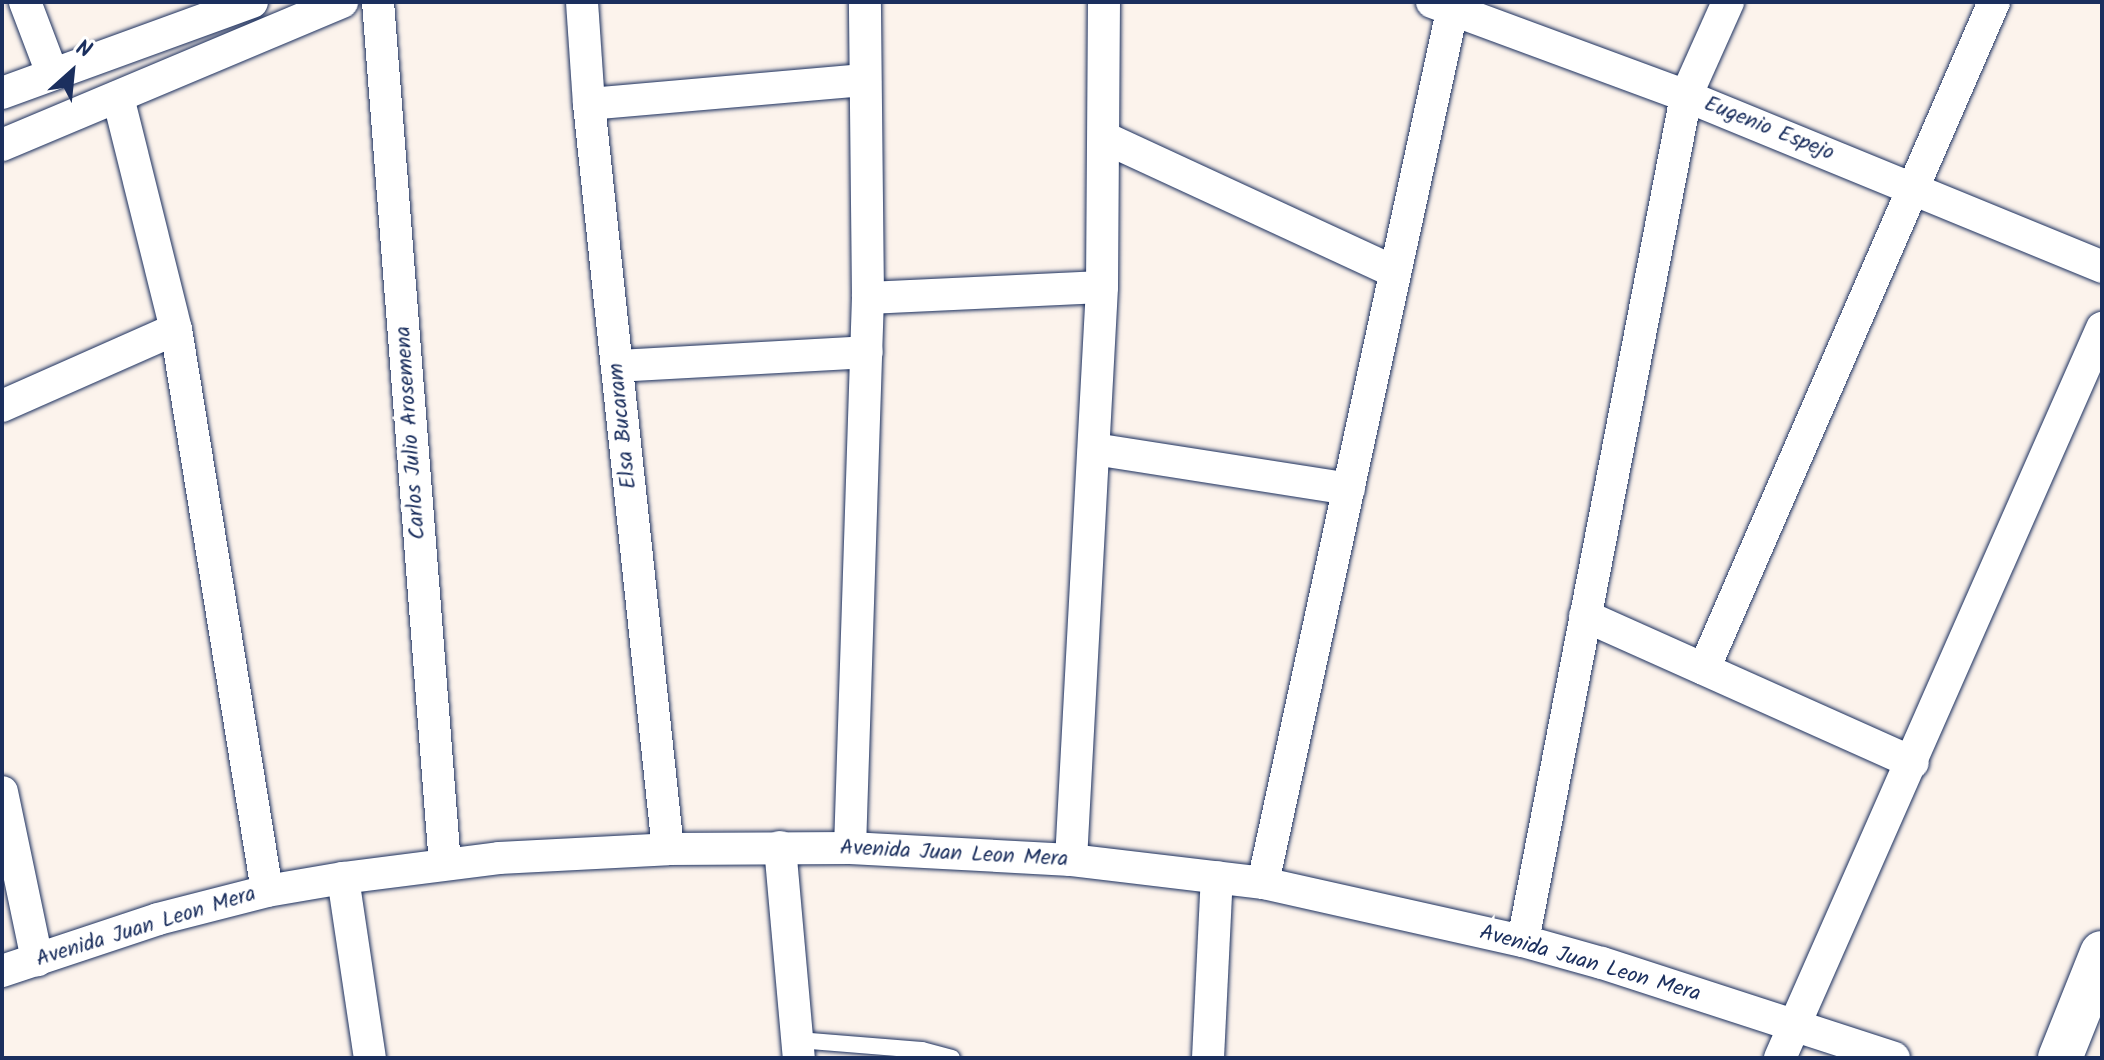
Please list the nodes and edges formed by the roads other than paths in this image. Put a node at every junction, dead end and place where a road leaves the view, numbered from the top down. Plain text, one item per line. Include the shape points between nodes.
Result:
1 (25, 2) edge
2 (252, 2) edge
3 (342, 2) edge
4 (378, 2) edge
5 (582, 2) edge
6 (865, 2) edge
7 (1104, 2) edge
8 (1728, 2) edge
9 (1994, 2) edge
10 (1446, 4) edge
11 (52, 73) junction
12 (865, 80) junction
13 (2, 93) edge
14 (1686, 96) junction
15 (118, 97) junction
16 (589, 104) junction
17 (1105, 138) junction
18 (2, 145) edge
19 (1911, 186) junction
20 (2102, 267) edge
21 (1393, 271) junction
22 (1102, 287) junction
23 (868, 298) junction
24 (2102, 328) edge
25 (176, 329) junction
26 (867, 352) junction
27 (617, 366) junction
28 (2, 406) edge
29 (1094, 449) junction
30 (1349, 489) junction
31 (1585, 616) junction
32 (1704, 669) junction
33 (1913, 763) junction
34 (2, 792) edge
35 (780, 847) junction
36 (850, 848) junction
37 (668, 849) junction
38 (1071, 860) junction
39 (445, 864) junction
40 (1217, 877) junction
41 (343, 878) junction
42 (1263, 883) junction
43 (267, 891) junction
44 (1523, 941) junction
45 (2102, 953) edge
46 (37, 960) junction
47 (2, 971) edge
48 (1794, 1026) junction
49 (798, 1049) edge
50 (370, 1058) edge
51 (952, 1058) edge
52 (1208, 1058) edge
53 (1780, 1058) edge
54 (1894, 1058) edge
55 (2060, 1058) edge

1 - 11 street
2 - 11 street
3 - 15 street
4 - 39 street, Carlos Julio Arosemena
5 - 16 street, Elsa Bucaram
6 - 12 street
7 - 17 street
8 - 14 street
9 - 19 street
10 - 14 street, Eugenio Espejo
10 - 21 street
11 - 13 street
12 - 16 street
12 - 23 street
14 - 19 street, Eugenio Espejo
14 - 31 street
15 - 18 street
15 - 25 street
16 - 27 street, Elsa Bucaram
17 - 21 street
17 - 22 street
19 - 20 street, Eugenio Espejo
19 - 32 street
21 - 30 street
22 - 23 street
22 - 29 street
23 - 26 street
24 - 33 street
25 - 28 street
25 - 43 street
26 - 27 street
26 - 36 street
27 - 37 street, Elsa Bucaram
29 - 30 street
29 - 38 street
30 - 42 street
31 - 32 street
31 - 44 street
32 - 33 street
33 - 48 street
34 - 46 street
35 - 36 street, Avenida Juan Leon Mera
35 - 37 street, Avenida Juan Leon Mera
35 - 49 street
36 - 38 street, Avenida Juan Leon Mera
37 - 39 street, Avenida Juan Leon Mera
38 - 40 street, Avenida Juan Leon Mera
39 - 41 street, Avenida Juan Leon Mera
40 - 42 street, Avenida Juan Leon Mera
40 - 52 street
41 - 43 street, Avenida Juan Leon Mera
41 - 50 street
42 - 44 street, Avenida Juan Leon Mera
43 - 46 street, Avenida Juan Leon Mera via 158,919
44 - 48 street, Avenida Juan Leon Mera
45 - 55 street
46 - 47 street, Avenida Juan Leon Mera
48 - 53 street
48 - 54 street, Avenida Juan Leon Mera
49 - 51 lane via 922,1050

